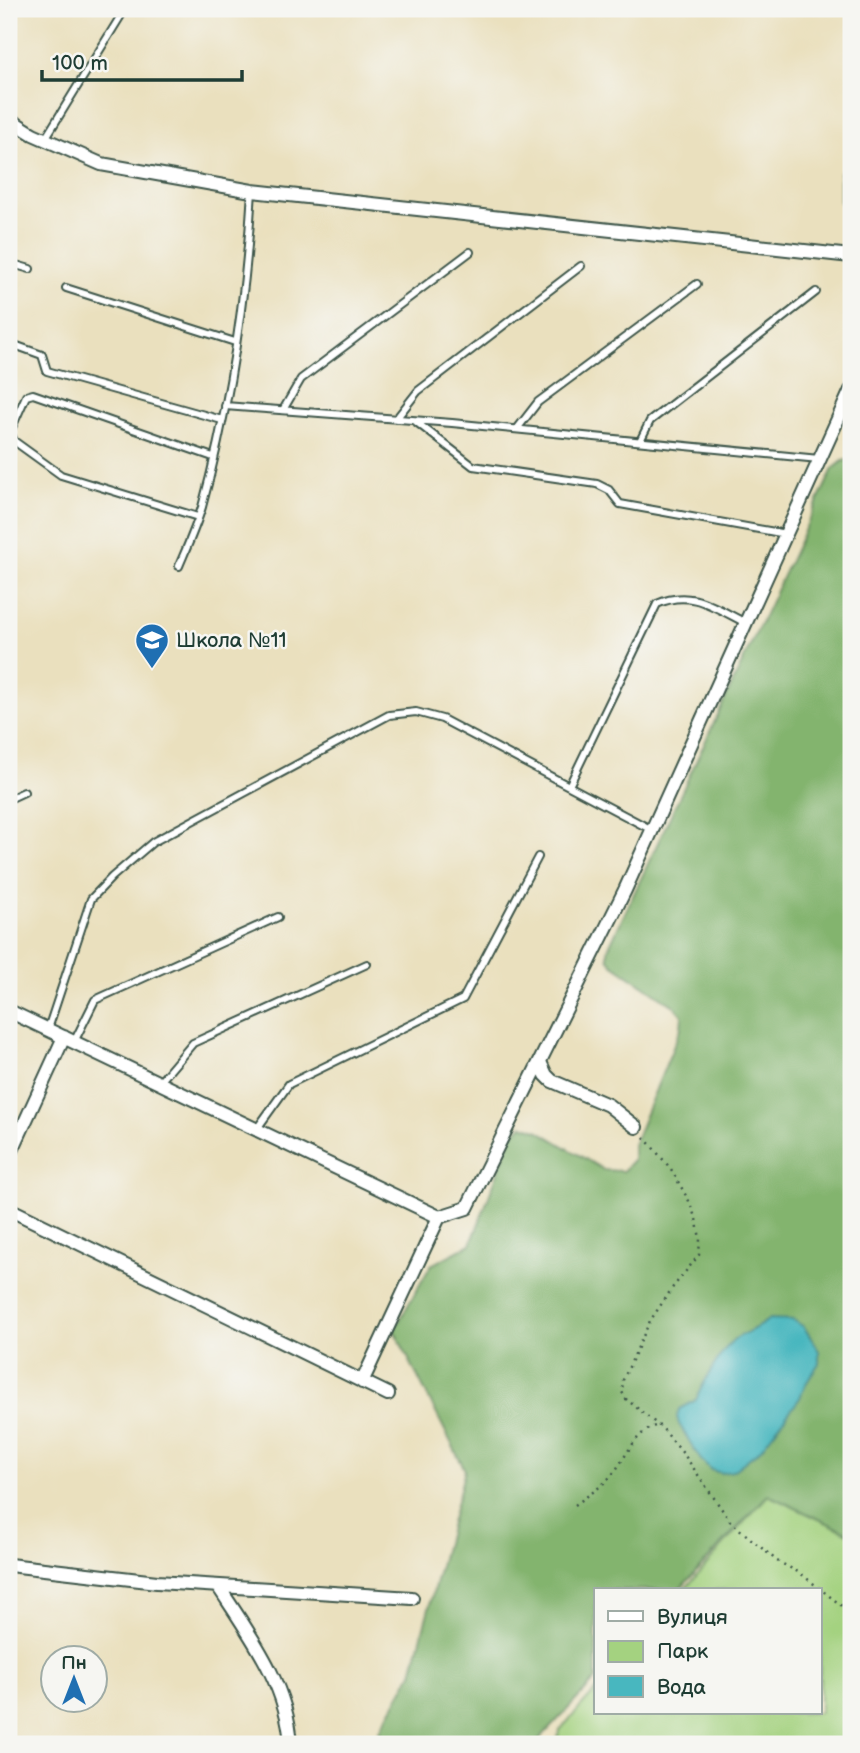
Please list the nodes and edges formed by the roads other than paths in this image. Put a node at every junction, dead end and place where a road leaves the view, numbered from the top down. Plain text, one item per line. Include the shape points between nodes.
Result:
1 (125, 9) edge
2 (9, 119) edge
3 (45, 139) junction
4 (251, 191) junction
5 (470, 253) dead end
6 (851, 256) edge
7 (9, 262) edge
8 (581, 266) dead end
9 (30, 269) dead end
10 (697, 284) dead end
11 (65, 288) dead end
12 (816, 292) dead end
13 (235, 342) junction
14 (9, 344) edge
15 (851, 390) edge
16 (225, 406) junction
17 (283, 410) junction
18 (396, 419) junction
19 (222, 420) junction
20 (413, 420) junction
21 (517, 429) junction
22 (640, 441) junction
23 (214, 457) junction
24 (820, 459) junction
25 (198, 517) junction
26 (786, 534) junction
27 (179, 566) dead end
28 (746, 623) junction
29 (569, 786) junction
30 (24, 792) dead end
31 (9, 799) edge
32 (652, 830) junction
33 (538, 857) dead end
34 (278, 917) dead end
35 (367, 964) dead end
36 (9, 1011) edge
37 (47, 1031) junction
38 (69, 1040) junction
39 (540, 1062) junction
40 (159, 1083) junction
41 (636, 1127) road end
42 (256, 1130) junction
43 (9, 1157) edge
44 (9, 1209) edge
45 (439, 1217) junction
46 (362, 1382) junction
47 (388, 1394) dead end
48 (9, 1566) edge
49 (218, 1586) junction
50 (412, 1598) dead end
51 (291, 1744) edge

1 - 3 lane
2 - 3 street
3 - 4 street via 101,164
4 - 6 street
4 - 13 lane via 247,264
5 - 17 lane via 300,379
7 - 9 lane
8 - 18 lane via 418,391
10 - 21 lane via 538,402
11 - 13 lane
12 - 22 lane via 650,421
13 - 16 lane
14 - 19 lane via 41,355 47,370
15 - 24 street
16 - 17 lane
16 - 19 lane
17 - 18 lane
18 - 20 lane
19 - 23 lane
20 - 21 lane
20 - 26 lane via 473,466 597,484 620,504
21 - 22 lane
22 - 24 lane
23 - 25 lane
23 - 25 lane via 33,394 26,396 10,432 14,441 61,475
24 - 26 street
25 - 27 lane
26 - 28 street
28 - 29 lane via 695,598 677,597 657,604
28 - 32 street
29 - 32 lane
29 - 37 lane via 442,719 416,712 389,715 153,842 112,877 91,899
30 - 31 lane
32 - 39 street
33 - 42 lane via 463,999 289,1084
34 - 38 lane via 95,1000
35 - 40 lane via 193,1043
36 - 37 street
37 - 38 street
38 - 40 street
38 - 43 street
39 - 41 street via 552,1081 608,1105
39 - 45 street via 467,1209
40 - 42 street
42 - 45 street
44 - 46 street
45 - 46 street
46 - 47 street
48 - 49 street
49 - 50 street
49 - 51 street via 280,1688

